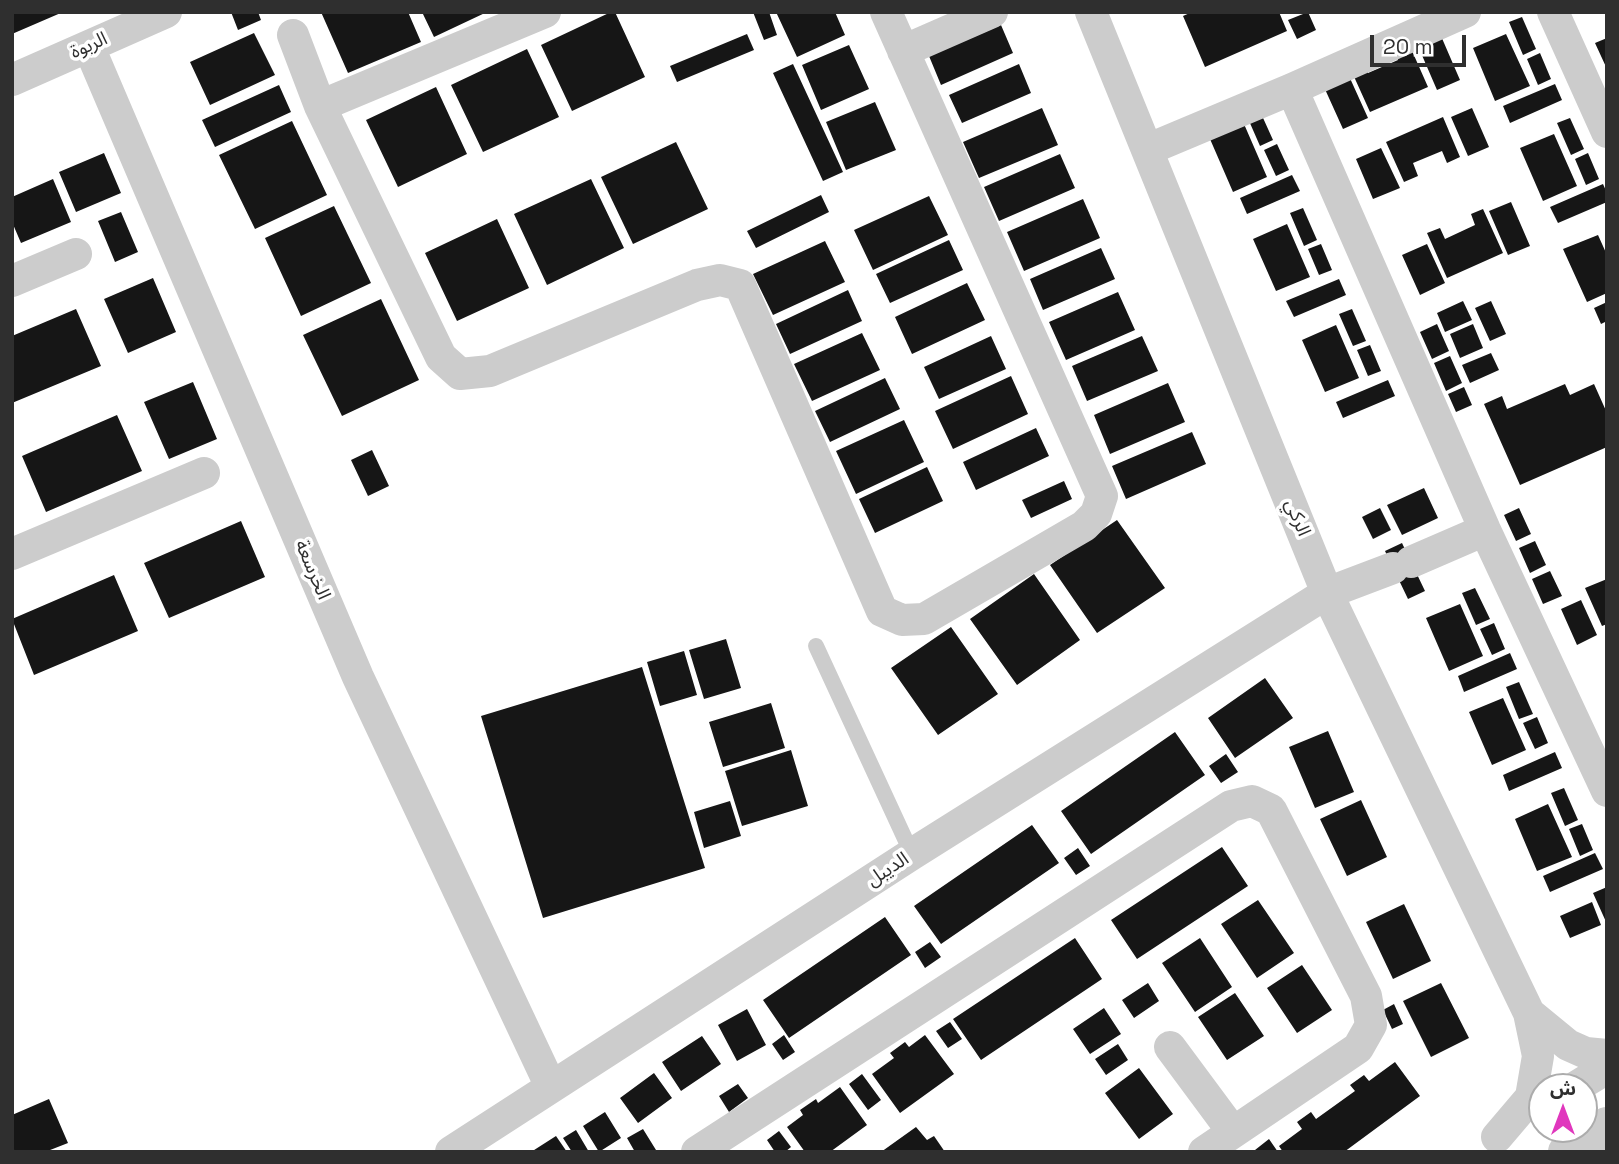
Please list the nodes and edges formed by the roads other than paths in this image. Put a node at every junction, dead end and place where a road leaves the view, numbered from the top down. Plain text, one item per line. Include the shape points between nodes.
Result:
1 (166, 12) edge
2 (545, 12) edge
3 (992, 12) edge
4 (1091, 12) edge
5 (1465, 12) edge
6 (1553, 12) edge
7 (896, 15) edge
8 (293, 35) dead end
9 (89, 47) junction
10 (903, 51) junction
11 (12, 80) edge
12 (1292, 89) junction
13 (320, 106) junction
14 (1607, 132) edge
15 (1149, 149) junction
16 (76, 254) dead end
17 (12, 281) edge
18 (204, 473) dead end
19 (1485, 530) junction
20 (12, 554) edge
21 (1327, 593) junction
22 (816, 646) dead end
23 (1607, 791) edge
24 (912, 855) junction
25 (1529, 1013) junction
26 (1170, 1047) dead end
27 (1607, 1055) edge
28 (551, 1087) junction
29 (1528, 1118) edge
30 (1607, 1126) edge
31 (1233, 1132) junction
32 (1486, 1144) edge
33 (451, 1152) edge
34 (697, 1152) edge
35 (1204, 1152) edge
36 (1567, 1152) edge

1 - 9 street, الربوة
2 - 13 street
3 - 10 street
4 - 15 street, الركي
5 - 12 street
6 - 14 street
7 - 10 street
8 - 13 street
9 - 11 street, الربوة
9 - 28 street, الخرسعة via 358,677
10 - 13 street via 1102,496 1096,514 1084,526 924,619 902,620 882,611 740,285 720,280 697,285 490,371 460,374 441,357
12 - 15 street
12 - 19 street
15 - 21 street, الركي
16 - 17 street
18 - 20 street
19 - 21 street, الديبل
19 - 23 street
21 - 24 street, الديبل
21 - 25 street, الركي
22 - 24 lane
24 - 28 street, الديبل
25 - 27 street, الركي via 1568,1045
25 - 32 street, الركي via 1538,1056 1531,1097
26 - 31 street
28 - 33 street, الديبل
29 - 32 street
30 - 36 street
31 - 34 street via 1359,1048 1371,1025 1366,996 1271,810 1252,801 1231,806
31 - 35 street

